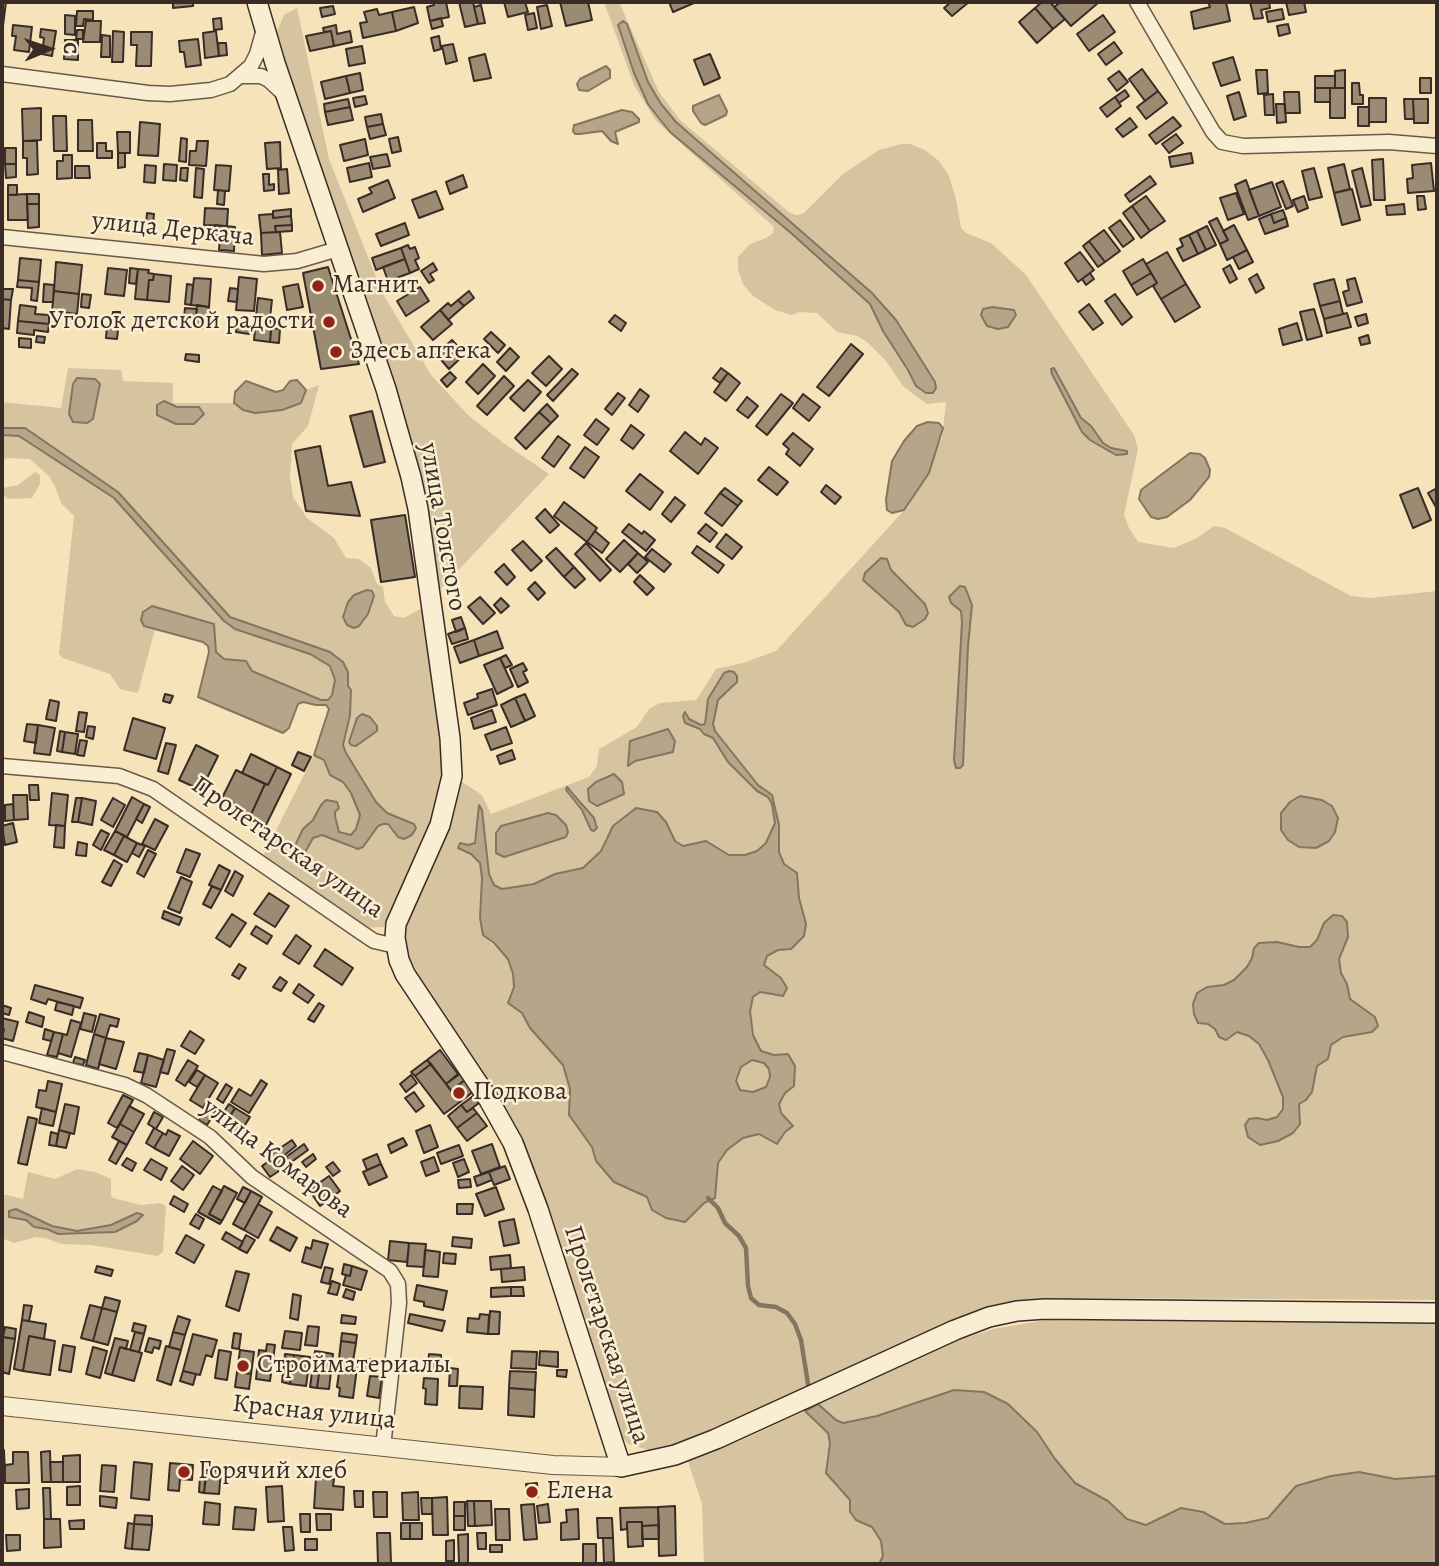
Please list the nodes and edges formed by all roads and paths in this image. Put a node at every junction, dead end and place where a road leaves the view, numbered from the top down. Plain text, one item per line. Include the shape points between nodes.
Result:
1 (262, 2) edge
2 (1137, 2) edge
3 (265, 27) junction
4 (2, 74) edge
5 (241, 76) junction
6 (286, 96) junction
7 (1437, 146) edge
8 (2, 237) edge
9 (338, 249) junction
10 (2, 766) edge
11 (396, 946) junction
12 (2, 1052) edge
13 (1437, 1313) edge
14 (2, 1406) edge
15 (383, 1447) junction
16 (621, 1467) junction

1 - 3 main road, улица Толстого
2 - 7 street via 1222,142 1242,146 1389,142
3 - 5 street via 257,54
3 - 6 main road, улица Толстого
4 - 5 street via 170,94 211,90
5 - 6 street via 269,80
6 - 9 main road, улица Толстого
8 - 9 street, улица Деркача via 264,264 298,261
9 - 11 main road, улица Толстого via 411,477 452,763 440,825 398,918
10 - 11 street, Пролетарская улица via 119,776 153,789 374,941
11 - 16 main road, Пролетарская улица via 405,974 513,1143
12 - 15 street, улица Комарова via 125,1085 146,1095 210,1138 252,1177 390,1271 398,1284 399,1303
13 - 16 main road via 1017,1311 955,1330 675,1455
14 - 15 street, Красная улица
15 - 16 street, Красная улица via 553,1465

